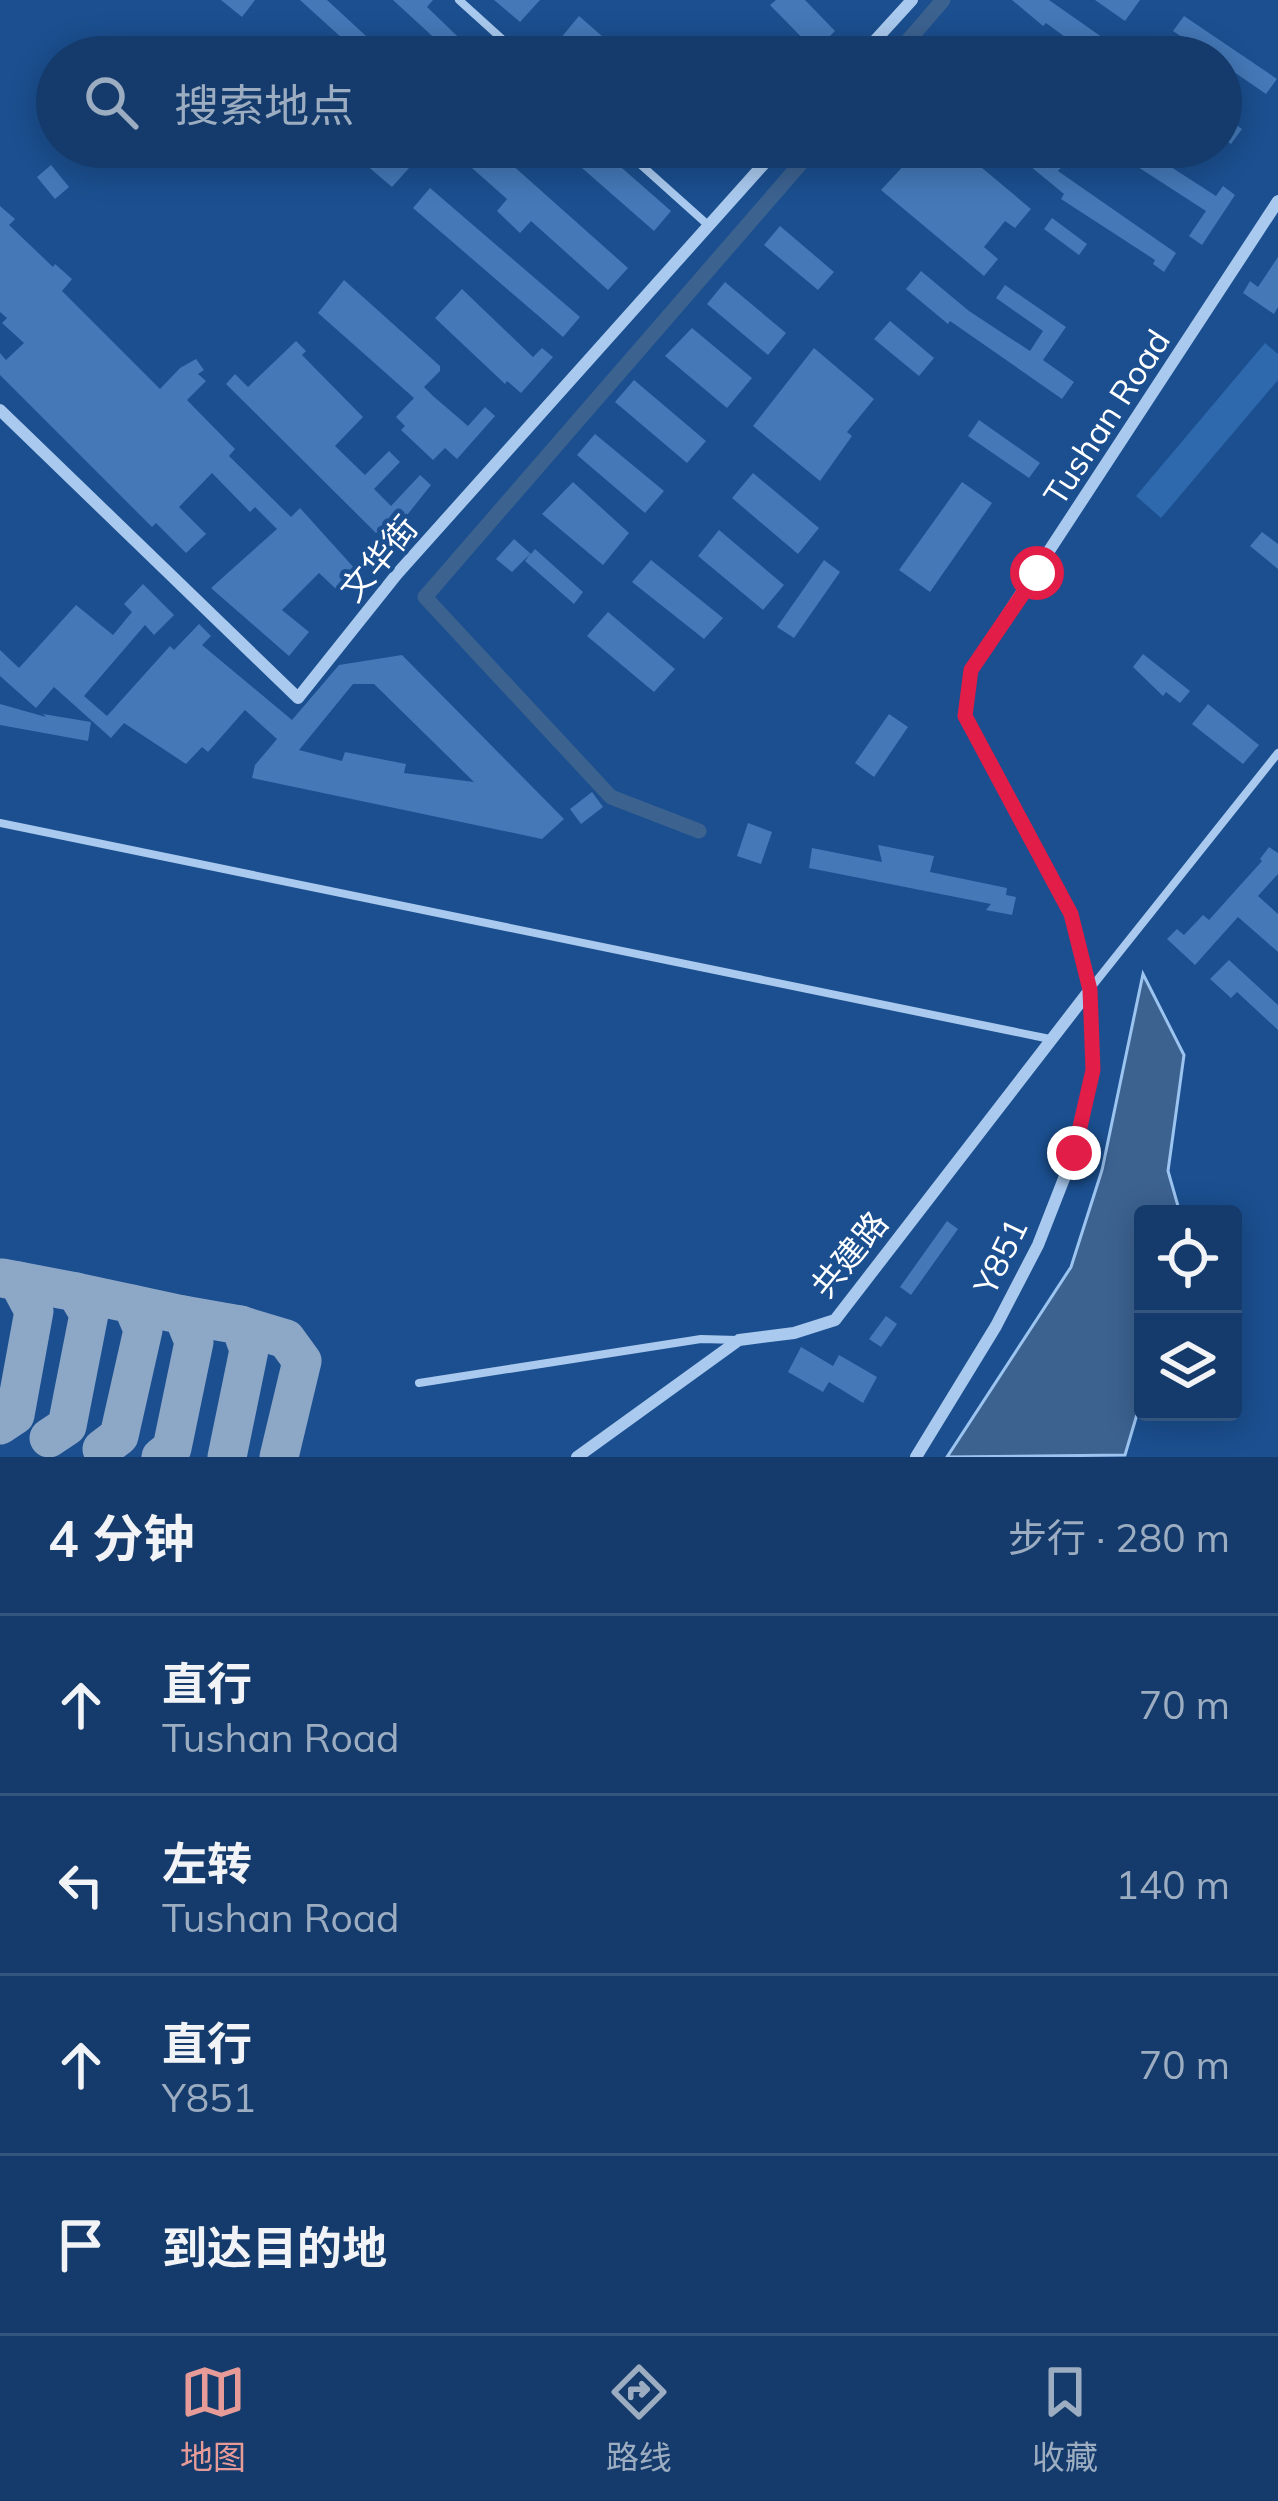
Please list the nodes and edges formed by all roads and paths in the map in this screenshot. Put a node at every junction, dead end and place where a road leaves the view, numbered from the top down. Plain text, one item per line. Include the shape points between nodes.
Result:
1 (459, 0) edge
2 (912, 0) edge
3 (499, 36) edge
4 (879, 36) edge
5 (644, 168) edge
6 (760, 168) edge
7 (1278, 201) edge
8 (708, 226) junction
9 (0, 410) edge
10 (1278, 753) edge
11 (0, 823) edge
12 (1090, 990) junction
13 (1052, 1039) junction
14 (739, 1340) junction
15 (418, 1383) dead end
16 (577, 1457) edge
17 (916, 1457) edge

1 - 3 lane
2 - 4 street
5 - 8 lane
6 - 8 street, 文华街
7 - 12 street, Tushan Road via 971,670 965,716 1071,914
8 - 9 street, 文华街 via 298,698
10 - 12 lane
11 - 13 lane
12 - 13 street, 共建路
12 - 17 street, Y851 via 1093,1070 1074,1153 996,1326
13 - 14 street, 共建路 via 835,1320
14 - 15 lane via 701,1339
14 - 16 street, 共建路

